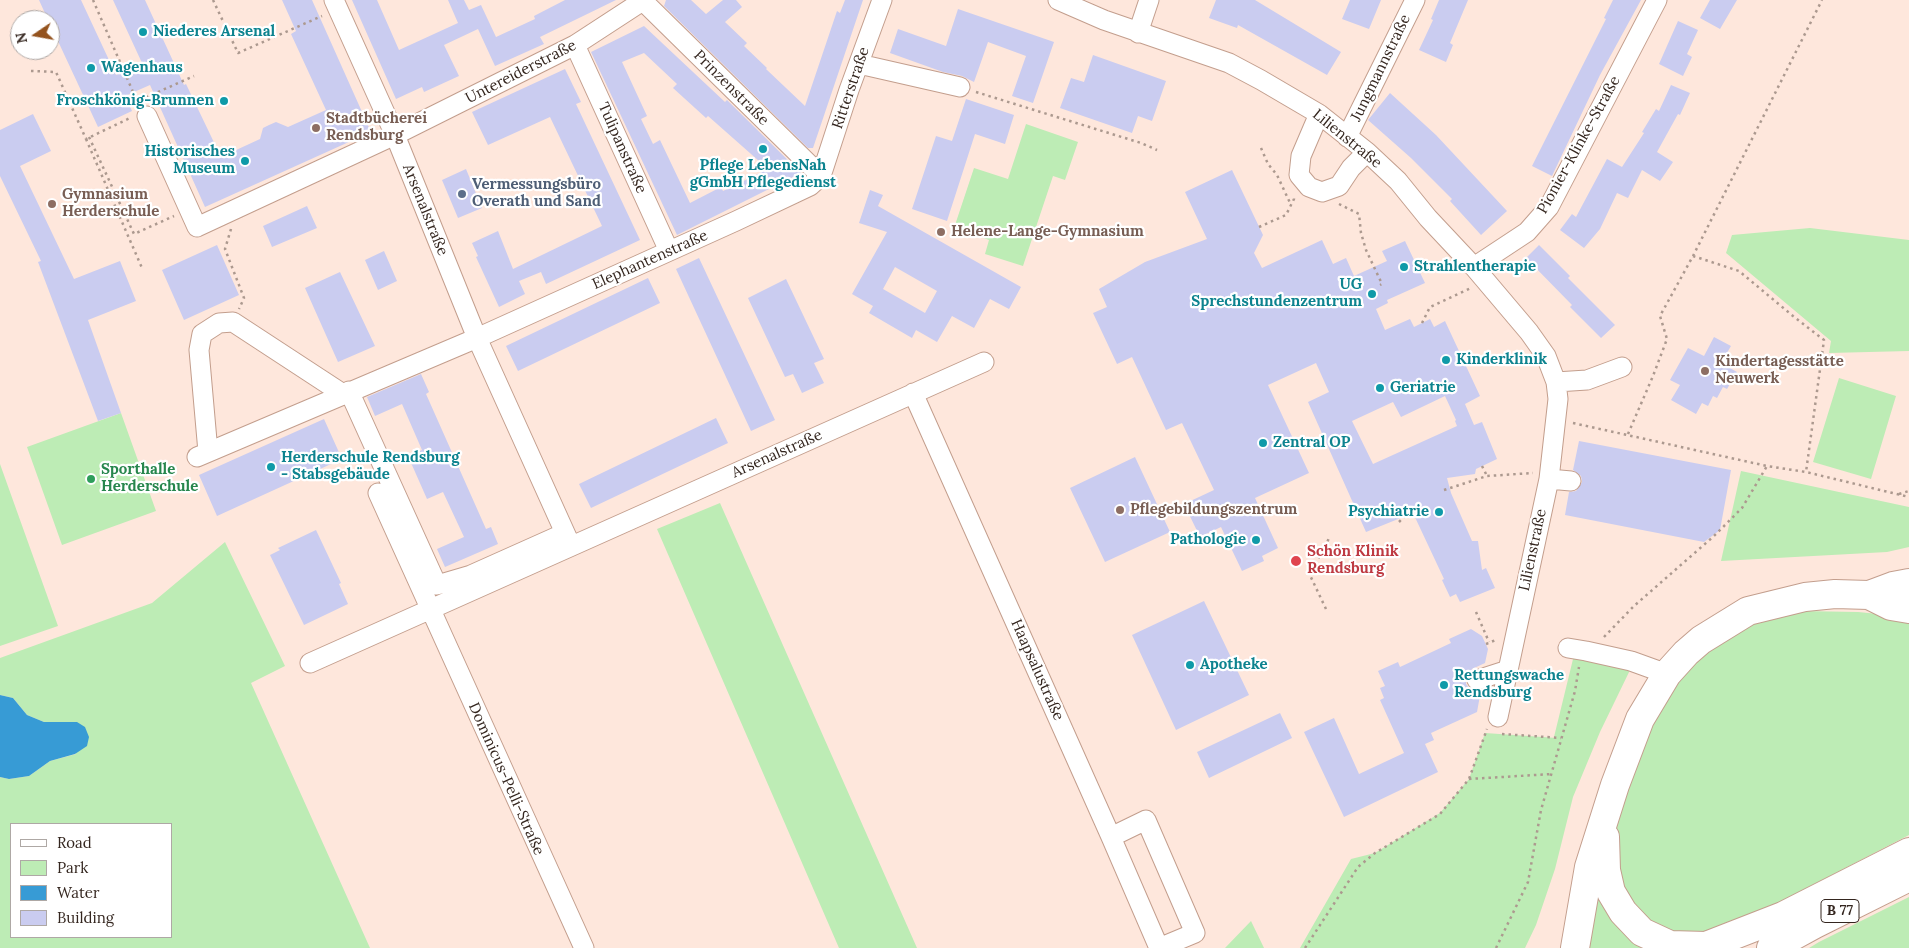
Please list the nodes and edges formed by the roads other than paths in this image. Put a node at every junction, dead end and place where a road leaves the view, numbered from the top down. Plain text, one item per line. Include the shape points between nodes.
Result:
1 (643, 0) edge
2 (882, 0) edge
3 (1058, 0) edge
4 (1149, 0) edge
5 (1415, 0) edge
6 (1657, 0) edge
7 (336, 5) edge
8 (1138, 32) junction
9 (576, 45) junction
10 (858, 64) junction
11 (960, 87) road end
12 (143, 109) road end
13 (1320, 114) junction
14 (395, 135) junction
15 (1347, 137) junction
16 (1367, 152) junction
17 (821, 176) junction
18 (669, 251) junction
19 (1474, 267) junction
20 (477, 338) junction
21 (984, 362) dead end
22 (1622, 367) dead end
23 (1556, 382) junction
24 (346, 393) junction
25 (913, 393) junction
26 (1549, 475) junction
27 (1571, 482) dead end
28 (378, 493) dead end
29 (568, 539) junction
30 (1909, 583) edge
31 (1869, 595) junction
32 (1909, 609) edge
33 (430, 610) junction
34 (1577, 650) road end
35 (310, 663) dead end
36 (1508, 670) junction
37 (1666, 674) junction
38 (1477, 680) dead end
39 (1495, 728) road end
40 (1605, 820) junction
41 (1111, 837) junction
42 (1909, 852) edge
43 (1909, 877) edge
44 (1783, 916) junction
45 (584, 948) edge
46 (1158, 948) edge
47 (1575, 948) edge
48 (1733, 948) edge
49 (1771, 948) edge

1 - 9 street, Untereiderstraße
1 - 17 street, Prinzenstraße
2 - 10 street, Ritterstraße
3 - 8 street, Lilienstraße
4 - 8 street
5 - 15 street, Jungmannstraße
6 - 19 street, Pionier-Klinke-Straße via 1549,207 1527,232
7 - 14 street, Arsenalstraße
8 - 13 street, Lilienstraße via 1229,63
9 - 14 street, Untereiderstraße
9 - 18 street, Tulipanstraße
10 - 11 street
10 - 17 street, Ritterstraße
12 - 14 street, Untereiderstraße via 197,227
13 - 15 street, Lilienstraße
13 - 16 street via 1301,156 1299,175 1309,187 1322,192 1339,186
14 - 20 street, Arsenalstraße
15 - 16 street, Lilienstraße
16 - 19 street, Lilienstraße
17 - 18 street, Elephantenstraße via 810,186
18 - 20 street, Elephantenstraße
19 - 23 street, Lilienstraße via 1529,332 1546,356
20 - 24 street
20 - 29 street, Arsenalstraße
21 - 25 street, Arsenalstraße
22 - 23 street via 1587,380
23 - 26 street, Lilienstraße via 1558,399
24 - 24 street via 233,322 219,322 202,334 199,350 202,455
24 - 29 street via 437,585
25 - 29 street, Arsenalstraße
25 - 41 street, Haapsalustraße
26 - 27 street
26 - 36 street, Lilienstraße
28 - 33 street, Dominicus-Pelli-Straße
29 - 33 street, Arsenalstraße
30 - 31 highway
31 - 32 highway via 1891,606
31 - 37 highway via 1805,597 1748,611 1701,640
33 - 35 street, Arsenalstraße
33 - 45 street, Dominicus-Pelli-Straße
34 - 37 street via 1631,661
36 - 38 street
36 - 39 street, Lilienstraße
37 - 40 highway via 1640,719
40 - 44 highway via 1606,870 1611,892 1623,912 1642,932 1670,945 1706,946
40 - 47 highway via 1589,867
41 - 46 street, Haapsalustraße
41 - 46 street via 1146,820 1195,933
42 - 44 highway, B 77
43 - 49 highway, B 77
44 - 48 highway, B 77

